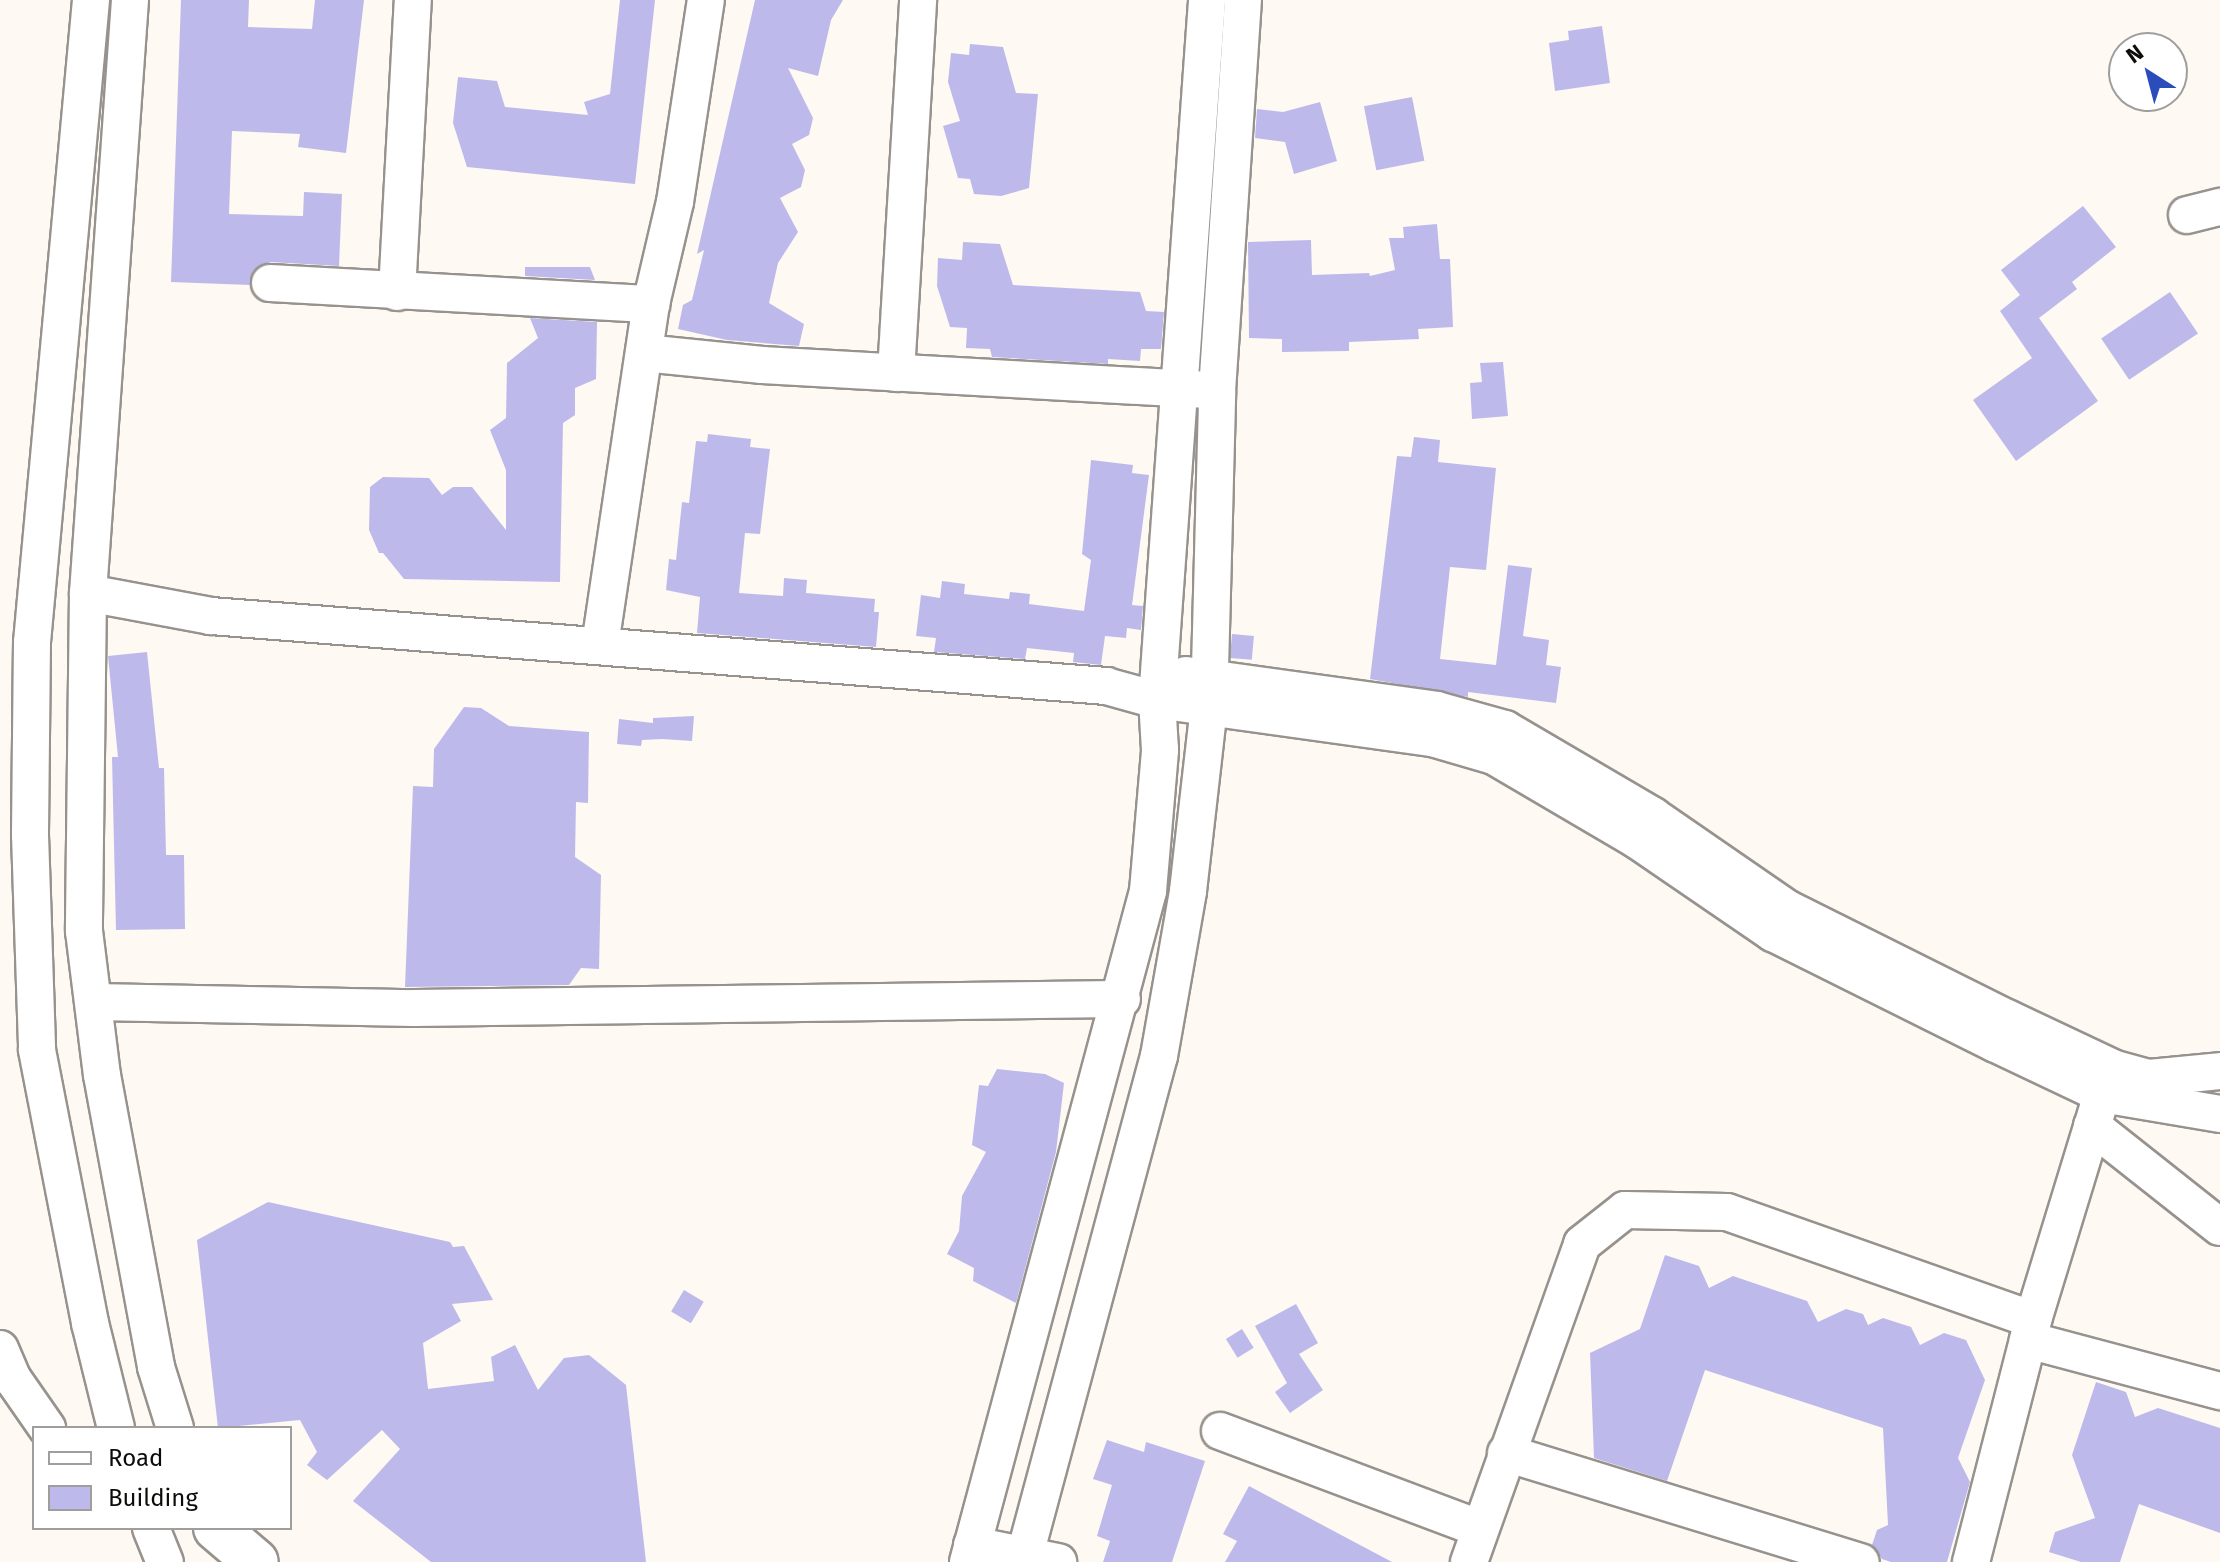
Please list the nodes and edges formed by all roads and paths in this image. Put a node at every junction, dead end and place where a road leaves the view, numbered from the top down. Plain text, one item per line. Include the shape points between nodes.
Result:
1 (91, 0) edge
2 (130, 0) edge
3 (413, 0) edge
4 (706, 0) edge
5 (918, 0) edge
6 (1207, 0) edge
7 (1243, 0) edge
8 (270, 283) dead end
9 (397, 292) junction
10 (651, 304) junction
11 (644, 353) junction
12 (896, 373) junction
13 (1179, 388) junction
14 (1217, 391) junction
15 (88, 593) junction
16 (600, 645) junction
17 (1158, 686) junction
18 (1209, 693) junction
19 (1122, 999) junction
20 (95, 1002) junction
21 (2220, 1071) edge
22 (2103, 1096) junction
23 (2220, 1114) edge
24 (2220, 1227) edge
25 (2031, 1330) junction
26 (0, 1349) edge
27 (2220, 1391) edge
28 (46, 1426) edge
29 (116, 1426) edge
30 (174, 1426) edge
31 (1220, 1431) dead end
32 (1506, 1453) junction
33 (152, 1530) edge
34 (216, 1530) edge
35 (217, 1530) edge
36 (1473, 1545) edge
37 (970, 1553) edge
38 (1035, 1559) edge
39 (165, 1562) edge
40 (234, 1562) edge
41 (256, 1562) edge
42 (1861, 1562) edge
43 (1971, 1562) edge

1 - 29 street via 32,642 32,964 37,1050
2 - 15 street
3 - 9 street
4 - 10 street via 675,202
5 - 12 street
6 - 13 street
7 - 14 street
8 - 9 street
9 - 10 street
10 - 11 street
11 - 12 street
11 - 16 street
12 - 13 street
13 - 14 street
13 - 17 street
14 - 18 street
15 - 16 street via 211,616
15 - 20 street via 84,931
16 - 17 street
17 - 18 street
17 - 19 street via 1160,750 1148,891
18 - 22 street via 1432,738 1494,756 1637,840 1773,933
18 - 38 street via 1188,891 1159,1056
19 - 20 street via 414,1008
19 - 37 street
20 - 30 street via 102,1075 156,1367
21 - 22 street via 2149,1078
22 - 23 street
22 - 24 street
22 - 25 street
25 - 27 street
25 - 32 street via 1727,1212 1625,1210 1582,1244
25 - 43 street
26 - 28 street via 13,1379
31 - 36 street
32 - 36 street
32 - 42 street
33 - 39 street
34 - 40 street
35 - 41 highway
37 - 38 street

